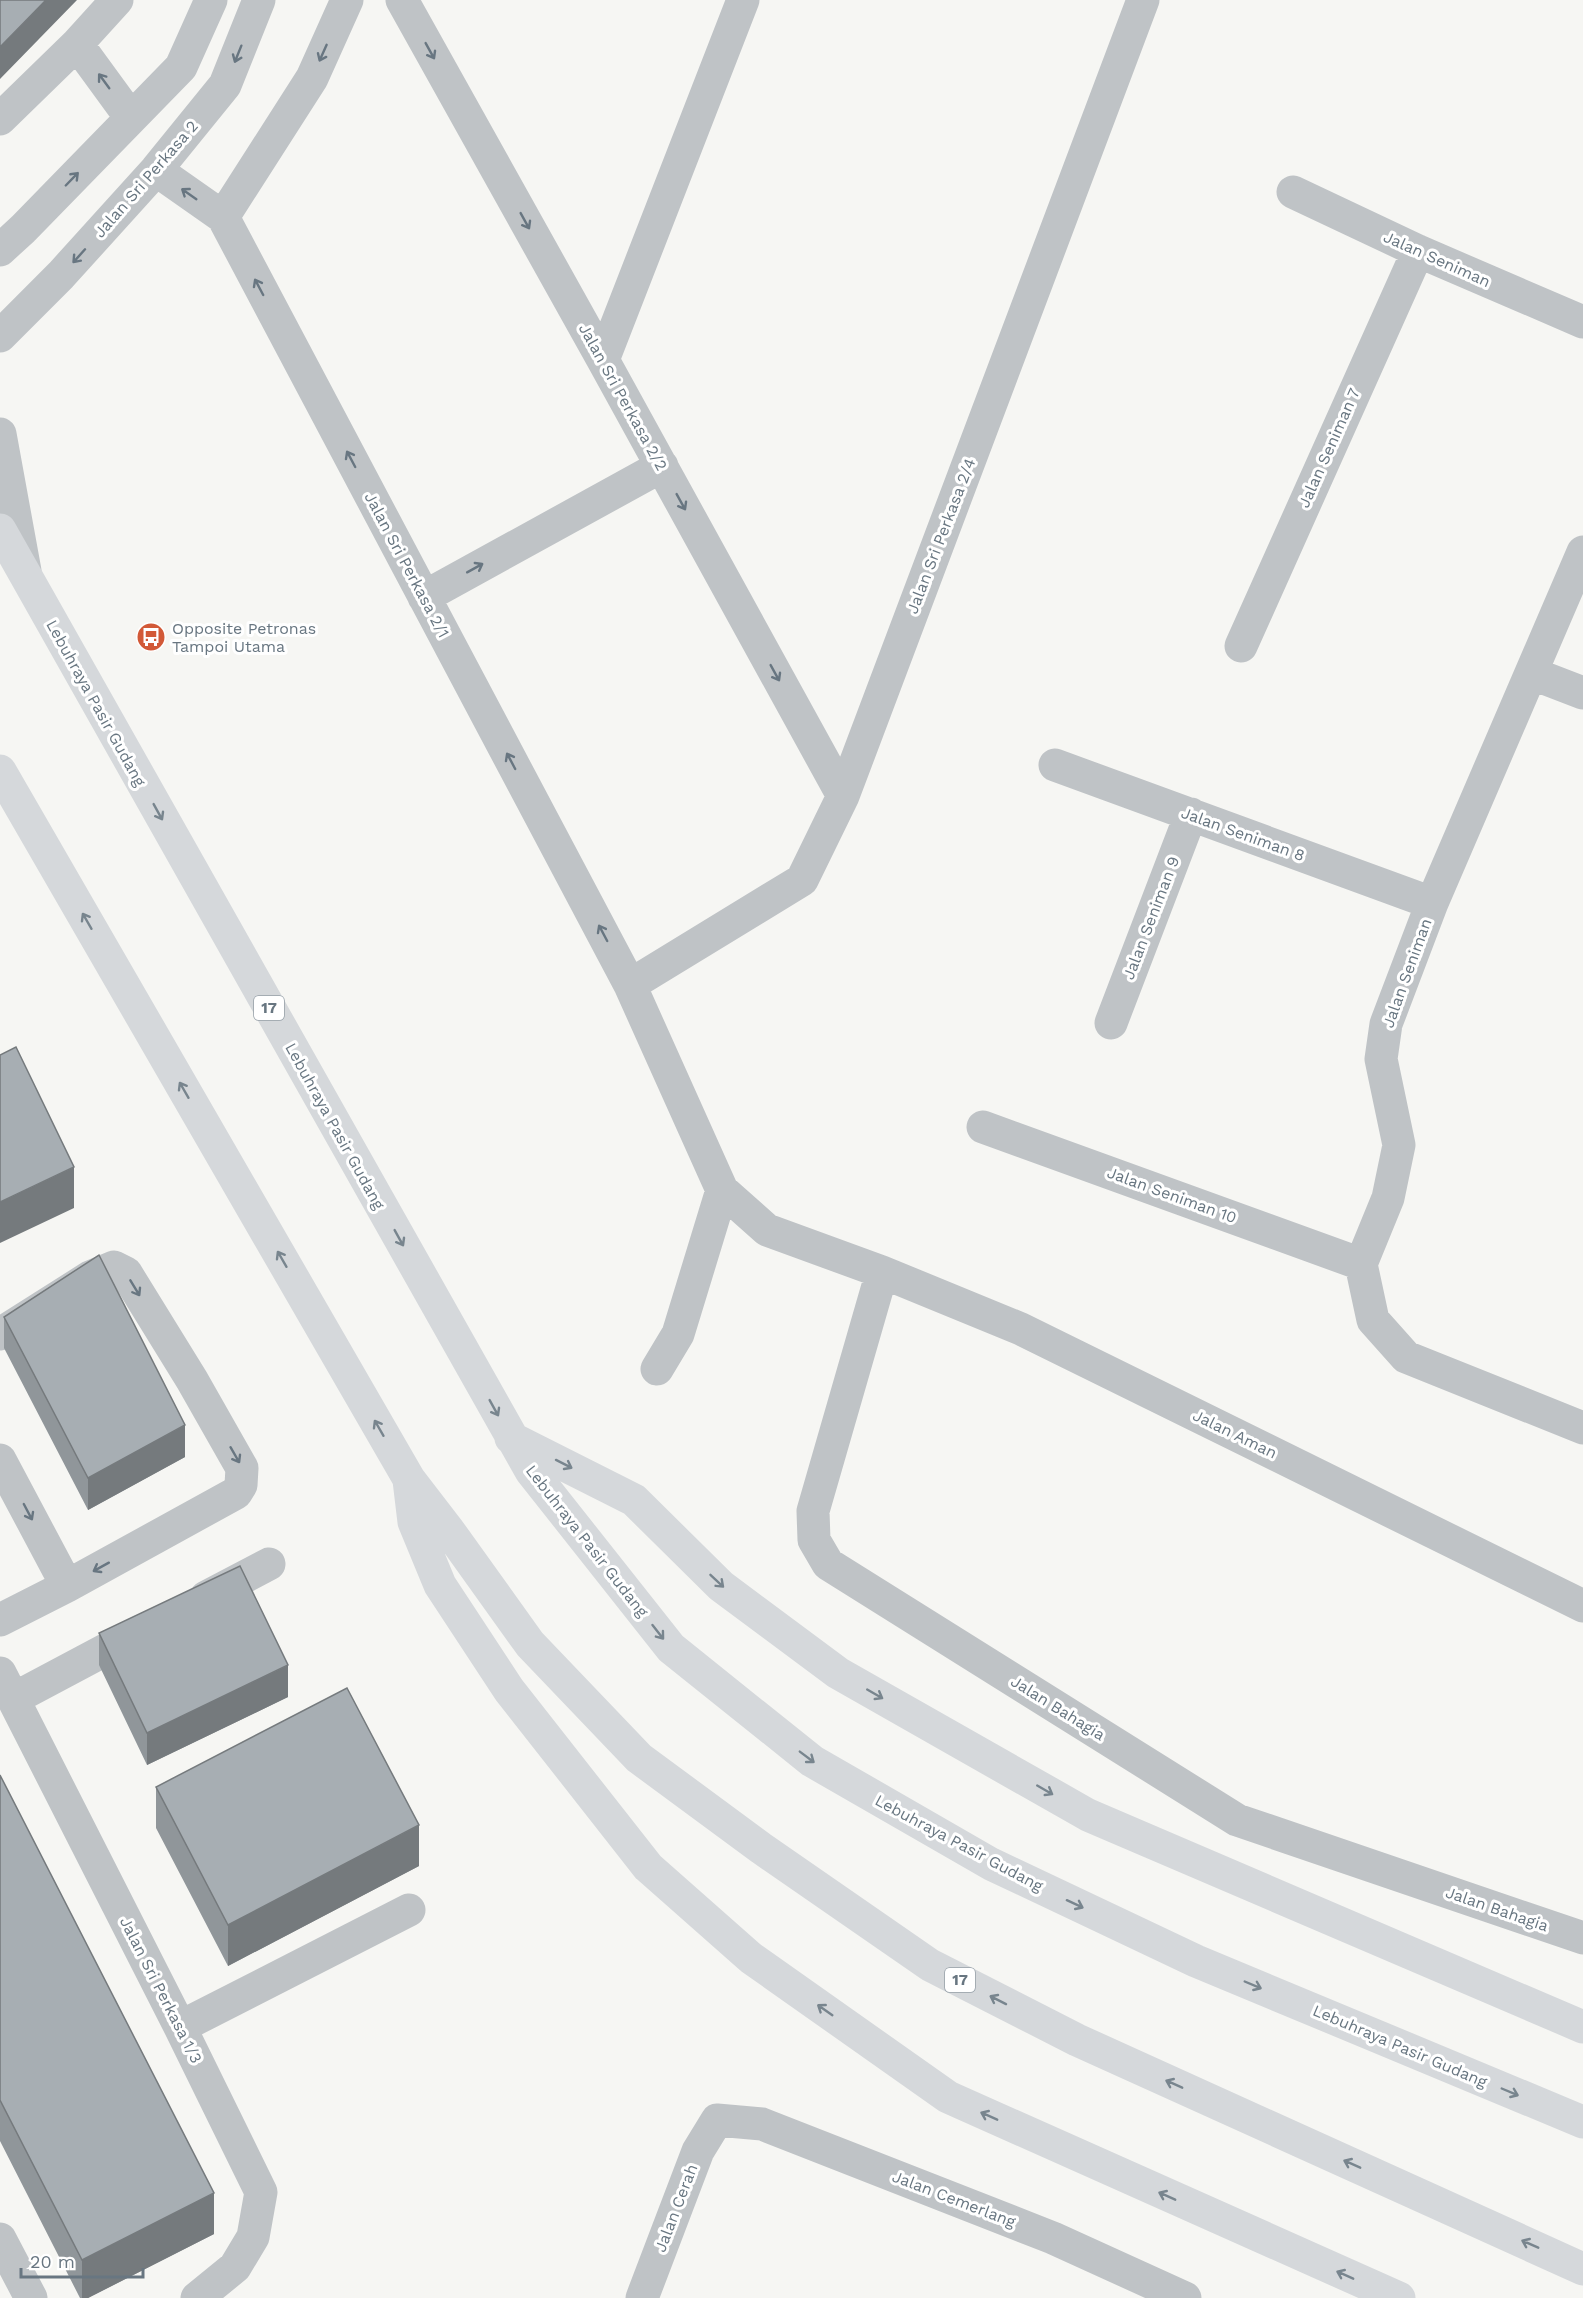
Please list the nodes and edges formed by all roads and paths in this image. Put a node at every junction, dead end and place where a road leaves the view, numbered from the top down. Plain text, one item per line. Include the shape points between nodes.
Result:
1 (117, 0) edge
2 (211, 0) edge
3 (259, 0) edge
4 (347, 0) edge
5 (402, 0) edge
6 (743, 0) edge
7 (1143, 0) edge
8 (77, 44) junction
9 (131, 118) junction
10 (0, 119) edge
11 (156, 170) junction
12 (1293, 192) dead end
13 (223, 217) junction
14 (0, 250) edge
15 (1418, 251) junction
16 (1583, 322) edge
17 (0, 336) edge
18 (603, 360) junction
19 (0, 434) edge
20 (662, 466) junction
21 (0, 530) edge
22 (1583, 552) edge
23 (26, 579) junction
24 (424, 597) junction
25 (1241, 646) dead end
26 (1531, 673) junction
27 (1583, 693) edge
28 (1055, 765) dead end
29 (5, 788) edge
30 (843, 796) junction
31 (1191, 814) junction
32 (1432, 903) junction
33 (630, 985) junction
34 (1111, 1023) dead end
35 (983, 1126) dead end
36 (722, 1190) junction
37 (1361, 1264) junction
38 (882, 1272) junction
39 (0, 1334) edge
40 (657, 1369) dead end
41 (1583, 1428) edge
42 (511, 1438) junction
43 (0, 1460) edge
44 (409, 1479) junction
45 (269, 1564) dead end
46 (67, 1586) junction
47 (1583, 1606) edge
48 (0, 1620) edge
49 (6, 1686) edge
50 (409, 1910) dead end
51 (1583, 1938) edge
52 (180, 2027) junction
53 (1583, 2027) edge
54 (717, 2120) joint
55 (1583, 2122) edge
56 (0, 2239) edge
57 (1583, 2268) edge
58 (31, 2298) edge
59 (197, 2298) edge
60 (642, 2298) edge
61 (1185, 2298) edge
62 (1399, 2298) edge

1 - 8 street
2 - 9 street via 181,67
3 -> 11 street, Jalan Sri Perkasa 2 via 225,85
4 -> 13 street via 312,78
5 -> 18 street, Jalan Sri Perkasa 2/2
6 - 18 street
7 - 30 street, Jalan Sri Perkasa 2/4
9 -> 8 street
8 - 10 street
14 -> 9 street
13 -> 11 street, Jalan Sri Perkasa 2/1
11 -> 17 street, Jalan Sri Perkasa 2
12 - 15 street, Jalan Seniman
24 -> 13 street, Jalan Sri Perkasa 2/1
15 - 16 street, Jalan Seniman
15 - 25 street, Jalan Seniman 7
18 - 20 street, Jalan Sri Perkasa 2/2
19 - 23 street
24 -> 20 street
20 -> 30 street, Jalan Sri Perkasa 2/2
21 - 23 highway, Lebuhraya Pasir Gudang / 17
22 - 26 street, Jalan Seniman
23 -> 42 highway, Lebuhraya Pasir Gudang / 17
33 -> 24 street, Jalan Sri Perkasa 2/1
26 - 27 street
26 - 32 street, Jalan Seniman
28 - 31 street, Jalan Seniman 8
44 -> 29 highway, 17
30 - 33 street, Jalan Sri Perkasa 2/4 via 802,880
31 - 32 street, Jalan Seniman 8
31 - 34 street, Jalan Seniman 9
32 - 37 street, Jalan Seniman via 1386,1024 1381,1059 1399,1145 1388,1198
33 - 36 street, Jalan Sri Perkasa 2/1
35 - 37 street, Jalan Seniman 10
36 - 38 street, Jalan Aman via 767,1230
36 - 40 street via 678,1334
37 - 41 street via 1373,1320 1406,1357
38 - 47 street, Jalan Aman via 1021,1329
38 - 51 street, Jalan Bahagia via 813,1511 814,1540 828,1564 1237,1820
39 -> 46 street via 90,1277 114,1267 126,1273 242,1468 236,1493
42 -> 53 highway via 634,1500 721,1586 838,1673 1088,1815
42 -> 55 highway, Lebuhraya Pasir Gudang / 17 via 544,1489 671,1648 812,1761 991,1864 1196,1961
43 -> 46 street
57 -> 44 highway, 17 via 1077,2040 930,1965 639,1758 530,1644
62 -> 44 highway via 948,2097 751,1958 648,1867 509,1690 440,1585 414,1522
45 - 49 street via 172,1615
46 - 48 street
49 - 52 street, Jalan Sri Perkasa 1/3
50 - 52 street
52 - 59 street, Jalan Sri Perkasa 1/3 via 261,2192 254,2237 235,2267
54 - 60 street, Jalan Cerah via 698,2151
54 - 61 street, Jalan Cemerlang via 762,2124 1053,2238
56 - 58 street

